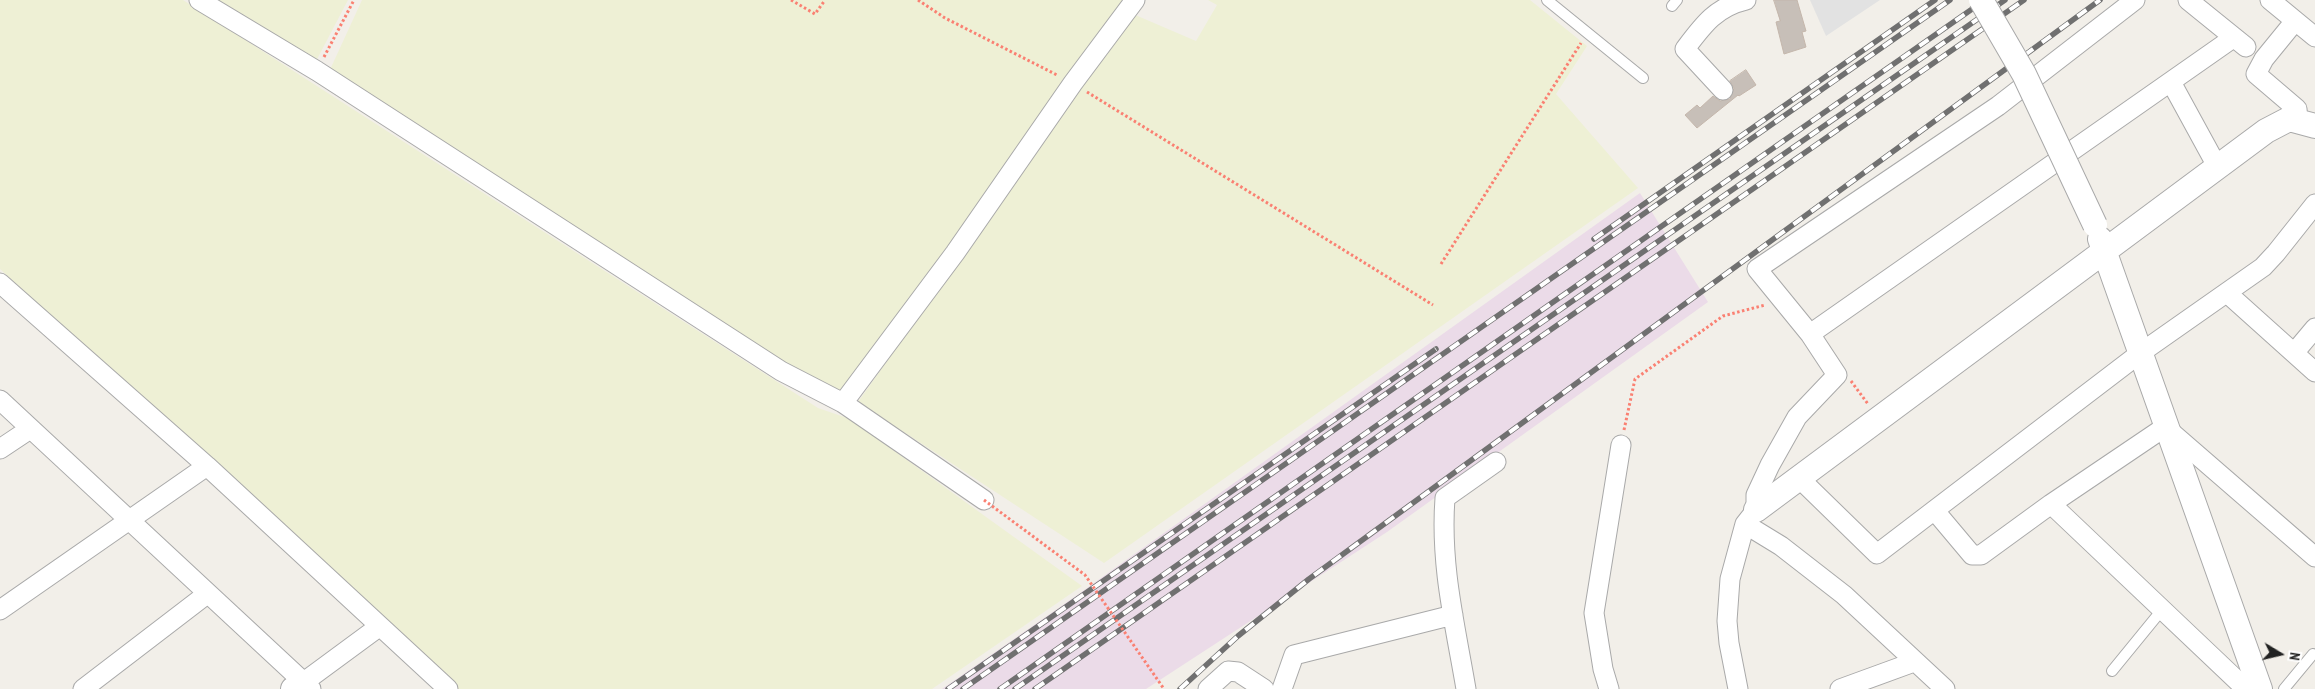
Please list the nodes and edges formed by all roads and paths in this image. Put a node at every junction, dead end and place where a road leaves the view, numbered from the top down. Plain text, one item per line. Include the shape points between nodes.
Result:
1 (199, 0) edge
2 (354, 0) edge
3 (791, 0) edge
4 (824, 0) edge
5 (918, 0) edge
6 (1135, 0) edge
7 (1546, 0) edge
8 (1746, 0) edge
9 (1981, 0) edge
10 (2135, 0) edge
11 (2188, 0) edge
12 (2270, 0) edge
13 (2295, 21) junction
14 (1588, 32) junction
15 (2315, 37) edge
16 (317, 71) junction
17 (1643, 78) dead end
18 (2170, 82) junction
19 (1073, 83) junction
20 (1723, 90) dead end
21 (2307, 123) edge
22 (2218, 168) junction
23 (2313, 211) edge
24 (2105, 252) junction
25 (1441, 264) dead end
26 (1, 285) edge
27 (2227, 293) junction
28 (1783, 300) junction
29 (1433, 305) dead end
30 (2315, 328) edge
31 (1810, 334) junction
32 (2294, 353) junction
33 (2139, 354) junction
34 (2315, 372) edge
35 (1837, 376) junction
36 (0, 400) edge
37 (843, 403) junction
38 (1878, 419) junction
39 (2166, 427) junction
40 (30, 429) junction
41 (1621, 446) joint
42 (0, 449) edge
43 (1496, 462) dead end
44 (207, 466) junction
45 (1798, 478) junction
46 (984, 500) joint
47 (2050, 504) junction
48 (1935, 511) junction
49 (1751, 517) junction
50 (127, 520) junction
51 (2315, 557) edge
52 (207, 594) junction
53 (0, 609) edge
54 (2162, 611) junction
55 (1453, 615) junction
56 (380, 626) junction
57 (2313, 654) dead end
58 (1914, 662) junction
59 (2112, 671) dead end
60 (303, 687) edge
61 (83, 689) edge
62 (448, 689) edge
63 (1164, 689) edge
64 (1208, 689) edge
65 (1264, 689) edge
66 (1282, 689) edge
67 (1466, 689) edge
68 (1609, 689) edge
69 (1738, 689) edge
70 (1840, 689) edge
71 (1945, 689) edge
72 (2246, 689) edge
73 (2260, 689) edge
74 (2284, 689) edge

1 - 16 street
2 - 16 path
3 - 4 path via 815,14
5 - 19 path via 945,18
6 - 19 street
7 - 14 lane
8 - 20 street via 1728,4 1704,24 1685,49
9 - 24 street, bridge via 2024,74
10 - 28 street via 1998,106 1757,269
11 - 18 street via 2240,43
12 - 13 street
13 - 15 street
13 - 21 street via 2256,74 2297,109
14 - 17 lane
14 - 25 path
16 - 37 street via 781,371
18 - 22 street
18 - 31 street
19 - 29 path
19 - 37 street via 955,254
21 - 22 street via 2289,120 2266,131
22 - 24 street
23 - 27 street via 2276,253
24 - 33 street
24 - 38 street
26 - 44 street
27 - 32 street
27 - 33 street
28 - 31 street
28 - 41 path via 1722,316 1635,379
30 - 32 street
31 - 35 street
32 - 34 street
33 - 39 street
33 - 48 street
35 - 38 path via 1852,381
35 - 49 street via 1797,417 1756,495
36 - 40 street
37 - 46 street
38 - 45 street
39 - 47 street
39 - 51 street
39 - 73 street
40 - 42 street
40 - 50 street
41 - 68 street via 1594,613
43 - 55 street via 1444,498 1445,575
44 - 50 street
44 - 56 street
45 - 48 street via 1877,554
45 - 49 street
46 - 63 path, bridge via 1085,575
47 - 48 street via 1981,555 1972,555
47 - 54 street
49 - 58 street via 1781,546 1844,595
49 - 69 street via 1730,579 1727,621
50 - 52 street
50 - 53 street
52 - 60 street
52 - 61 street
54 - 59 lane
54 - 72 street
55 - 66 street via 1294,655
55 - 67 street
56 - 60 street
56 - 62 street
57 - 74 lane
58 - 70 street
58 - 71 street
64 - 65 street via 1228,671 1238,672

